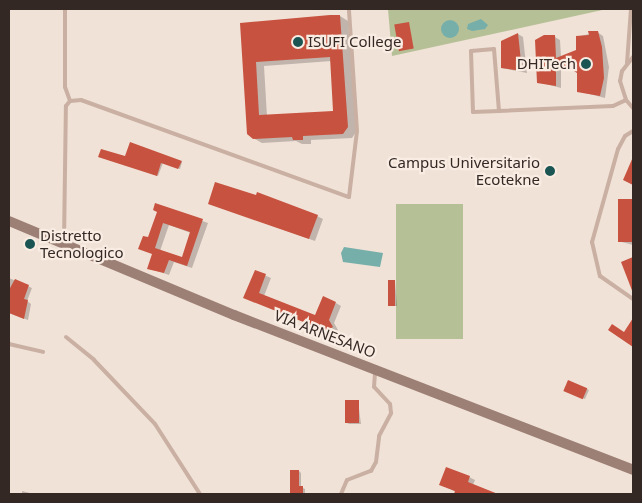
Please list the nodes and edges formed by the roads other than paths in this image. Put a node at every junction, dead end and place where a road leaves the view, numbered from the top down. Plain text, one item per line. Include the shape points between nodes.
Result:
1 (65, 9) edge
2 (349, 9) edge
3 (631, 9) edge
4 (633, 57) edge
5 (627, 63) junction
6 (626, 100) junction
7 (70, 101) junction
8 (633, 108) edge
9 (499, 111) junction
10 (633, 131) edge
11 (9, 222) edge
12 (64, 244) junction
13 (633, 299) edge
14 (66, 337) dead end
15 (9, 344) edge
16 (43, 352) dead end
17 (376, 370) junction
18 (633, 470) edge
19 (200, 494) edge
20 (341, 494) edge

1 - 7 lane via 65,87
2 - 7 lane via 357,131 349,197 81,100
3 - 5 lane
4 - 5 lane
5 - 6 lane via 620,81
6 - 8 lane
6 - 9 lane via 613,106
7 - 12 lane via 66,106
9 - 9 lane via 473,112 471,52 494,49
10 - 13 lane via 618,148 592,242 600,276
11 - 12 main road, VIA ARNESANO
12 - 17 main road, VIA ARNESANO
14 - 19 lane via 94,360 155,424
15 - 16 lane
17 - 18 main road, VIA ARNESANO
17 - 20 lane via 374,387 390,404 391,413 379,436 376,462 371,471 347,480

